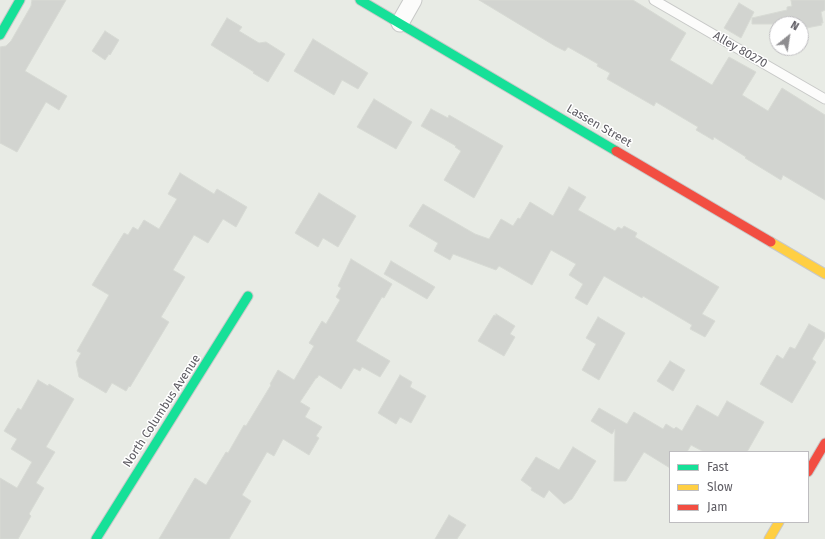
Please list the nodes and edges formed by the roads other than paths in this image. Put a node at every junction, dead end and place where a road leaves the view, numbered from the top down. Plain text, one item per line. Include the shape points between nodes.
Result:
1 (20, 0) edge
2 (360, 0) edge
3 (413, 0) edge
4 (654, 0) edge
5 (400, 23) junction
6 (0, 35) edge
7 (825, 99) edge
8 (825, 274) edge
9 (248, 296) dead end
10 (825, 443) edge
11 (809, 470) edge
12 (778, 523) edge
13 (96, 539) edge
14 (769, 539) edge

1 - 6 main road
2 - 5 main road, Lassen Street
3 - 5 street
4 - 7 lane, Alley 80270
5 - 8 main road, Lassen Street
9 - 13 main road, North Columbus Avenue
10 - 11 main road
12 - 14 main road

